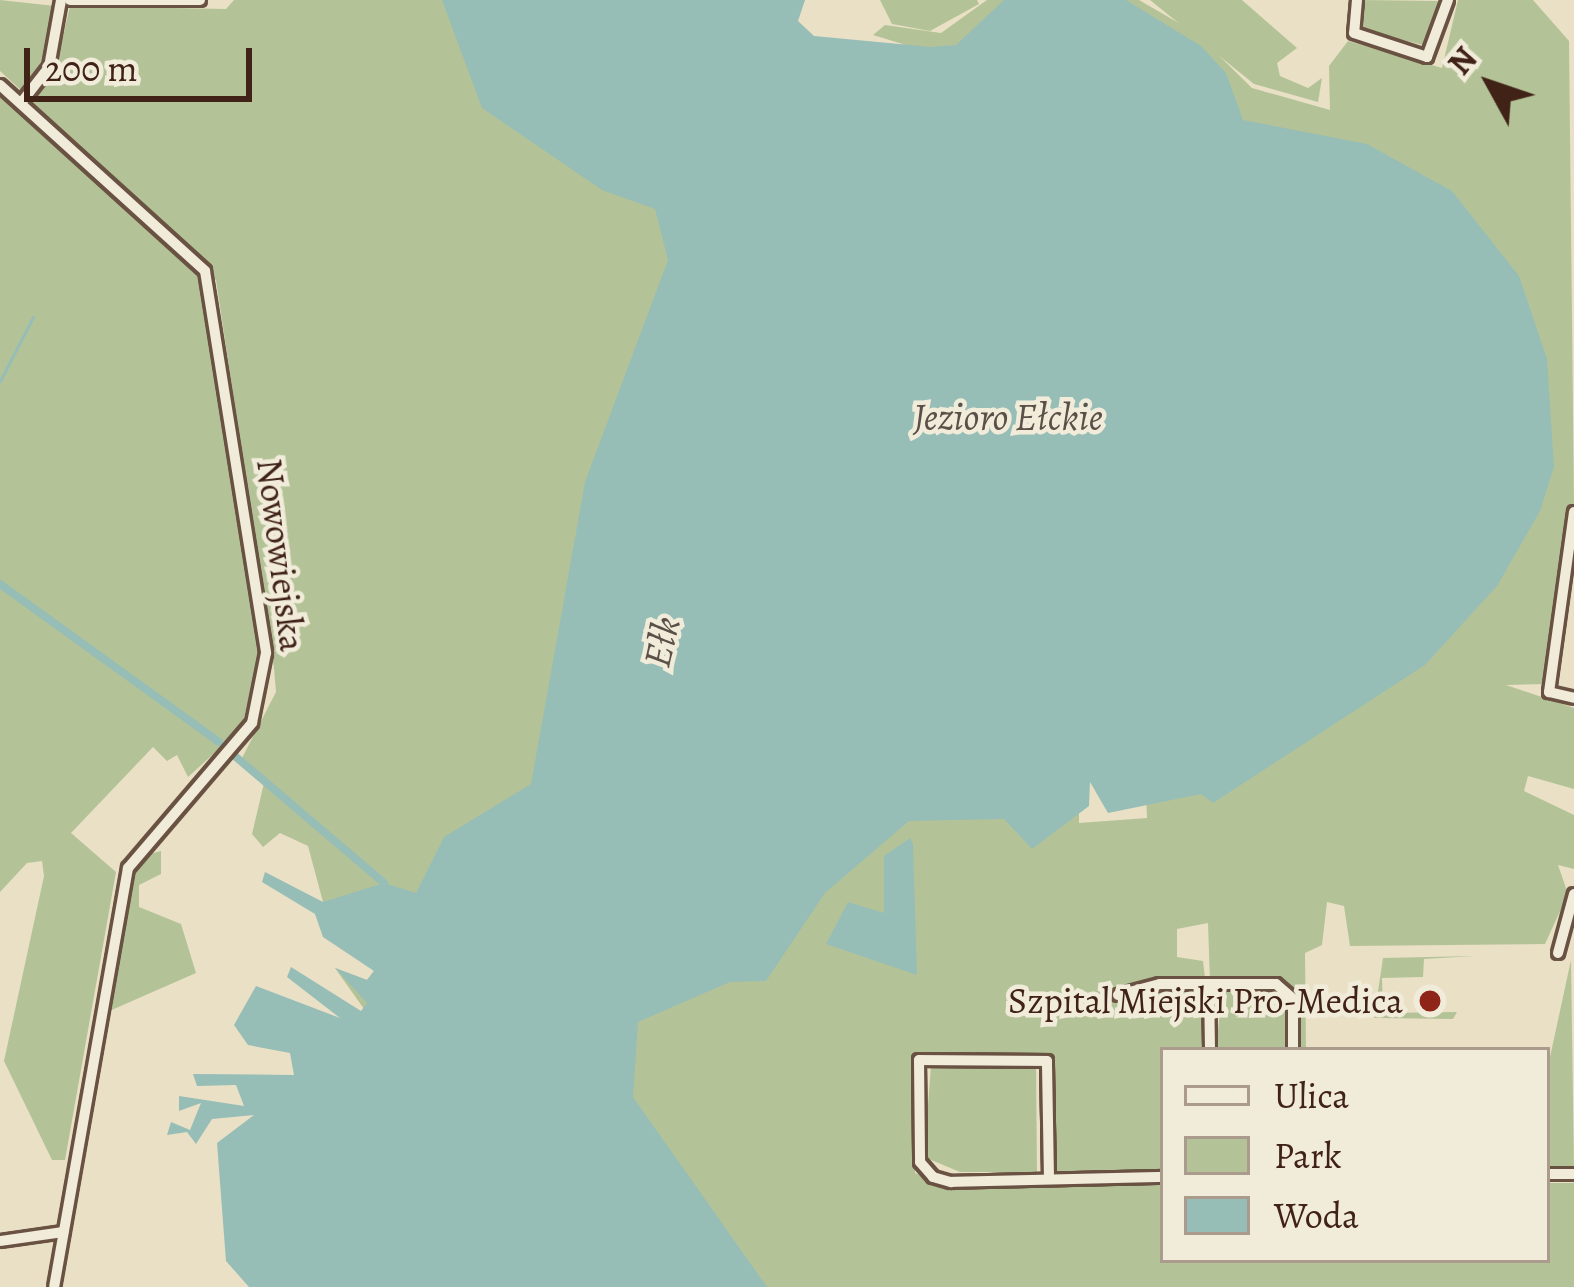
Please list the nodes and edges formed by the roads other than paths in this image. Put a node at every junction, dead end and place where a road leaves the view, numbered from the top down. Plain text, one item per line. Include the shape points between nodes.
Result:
1 (65, 0) edge
2 (200, 0) edge
3 (1357, 0) edge
4 (1448, 0) edge
5 (0, 85) edge
6 (21, 103) junction
7 (1574, 512) edge
8 (1570, 604) edge
9 (1574, 698) edge
10 (1574, 894) edge
11 (1558, 953) dead end
12 (1209, 985) junction
13 (1118, 995) dead end
14 (1210, 1047) edge
15 (1293, 1047) edge
16 (1160, 1177) edge
17 (1049, 1179) junction
18 (63, 1232) junction
19 (0, 1241) edge
20 (54, 1287) edge

1 - 2 street
1 - 6 street via 50,67
3 - 4 street via 1354,33 1427,57
5 - 6 street, Nowowiejska
6 - 18 street, Nowowiejska via 205,271 266,653 252,723 128,868
7 - 8 street
8 - 9 street via 1549,692
10 - 11 street
12 - 13 street
12 - 14 street
12 - 15 street via 1290,992
16 - 17 street
17 - 17 street via 1047,1061 919,1060 920,1162 951,1182
18 - 19 street
18 - 20 street, Nowowiejska

